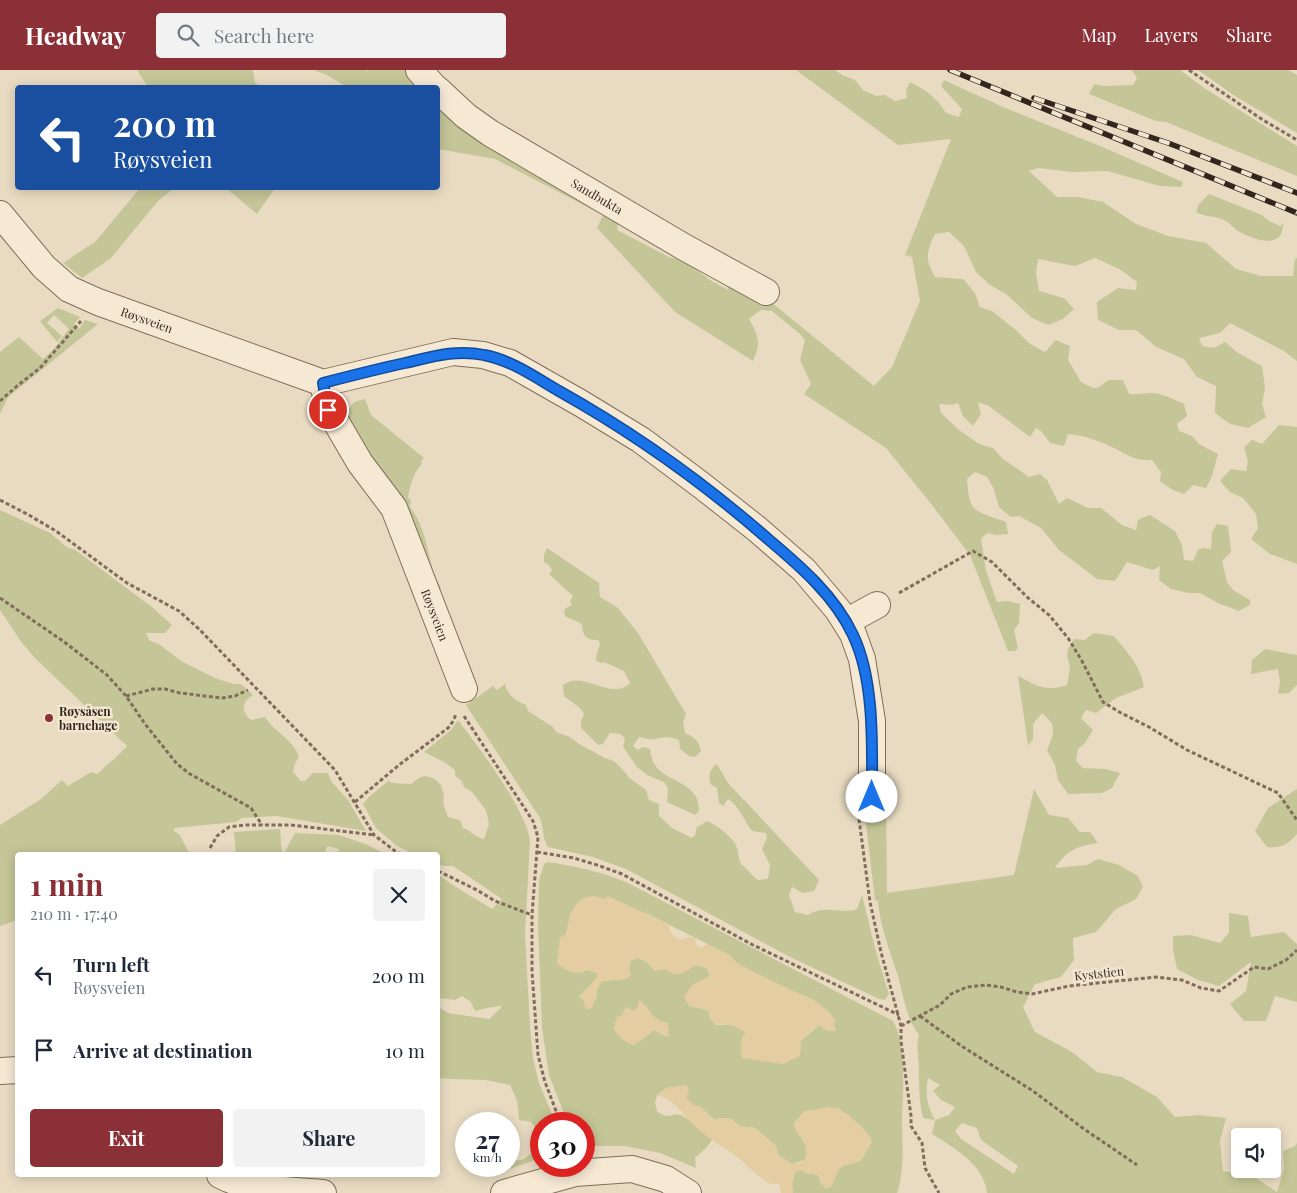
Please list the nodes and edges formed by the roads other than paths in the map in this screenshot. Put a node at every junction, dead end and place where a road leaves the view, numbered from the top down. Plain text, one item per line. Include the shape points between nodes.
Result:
1 (418, 70) edge
2 (432, 85) edge
3 (440, 93) edge
4 (0, 214) edge
5 (766, 292) dead end
6 (323, 383) junction
7 (877, 605) road end
8 (846, 622) junction
9 (461, 697) road end
10 (865, 804) road end
11 (15, 1070) edge
12 (0, 1071) edge
13 (224, 1177) edge
14 (323, 1193) edge
15 (504, 1193) edge
16 (688, 1193) edge

1 - 2 street, Sandbukta
3 - 5 street, Sandbukta via 490,133
4 - 6 street, Røysveien via 44,268 69,288 98,302
6 - 8 street via 454,352 484,355 510,364 632,435 701,484 804,570
6 - 9 street, Røysveien via 328,410 360,463 394,508
7 - 8 street
8 - 10 street via 862,659 872,721
11 - 12 street
13 - 14 street via 259,1187
15 - 16 street via 575,1173 632,1169 666,1179

